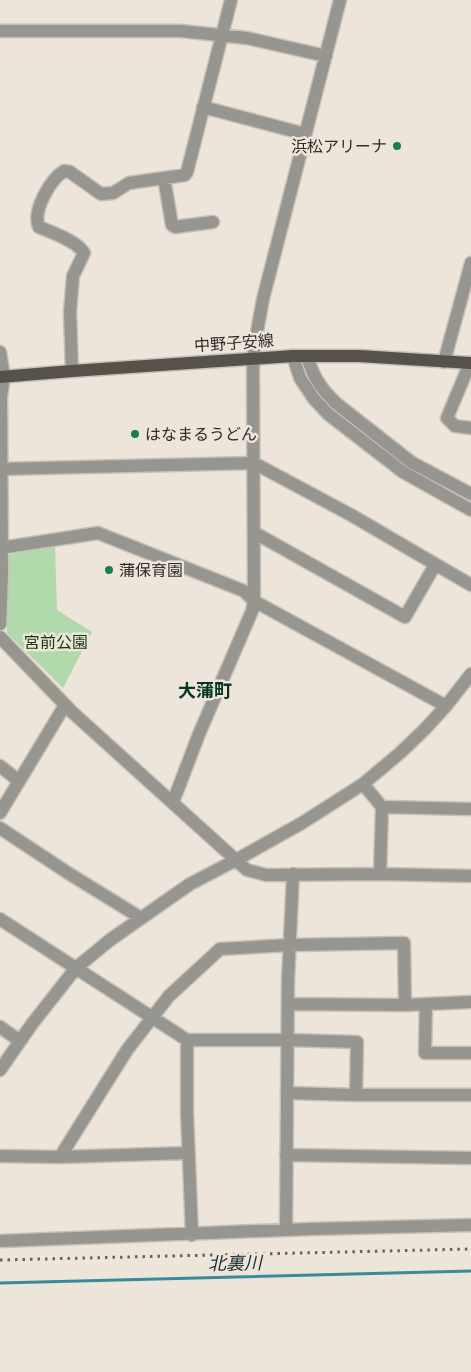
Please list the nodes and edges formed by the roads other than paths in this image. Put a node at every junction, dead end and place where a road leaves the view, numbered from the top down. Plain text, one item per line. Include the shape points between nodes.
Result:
1 (231, 0) edge
2 (340, 0) edge
3 (0, 31) edge
4 (222, 34) junction
5 (326, 56) junction
6 (203, 106) junction
7 (305, 134) junction
8 (164, 178) junction
9 (213, 222) dead end
10 (471, 263) edge
11 (0, 352) edge
12 (293, 356) junction
13 (307, 356) junction
14 (255, 358) junction
15 (444, 362) junction
16 (470, 363) edge
17 (72, 371) junction
18 (2, 377) edge
19 (471, 428) edge
20 (254, 463) junction
21 (0, 469) edge
22 (471, 494) edge
23 (471, 510) edge
24 (255, 533) junction
25 (1, 548) edge
26 (435, 565) junction
27 (471, 585) edge
28 (254, 601) junction
29 (0, 624) edge
30 (0, 637) edge
31 (471, 674) edge
32 (65, 705) junction
33 (446, 706) junction
34 (0, 766) edge
35 (19, 781) junction
36 (363, 784) junction
37 (173, 802) junction
38 (382, 806) junction
39 (471, 809) edge
40 (0, 813) edge
41 (0, 828) edge
42 (236, 860) junction
43 (293, 874) junction
44 (380, 874) junction
45 (471, 876) edge
46 (141, 918) junction
47 (0, 919) edge
48 (290, 945) junction
49 (76, 968) junction
50 (471, 1002) edge
51 (288, 1004) junction
52 (404, 1004) junction
53 (426, 1004) junction
54 (153, 1017) junction
55 (0, 1027) edge
56 (188, 1040) junction
57 (288, 1040) junction
58 (20, 1041) junction
59 (471, 1053) edge
60 (0, 1070) edge
61 (287, 1094) junction
62 (356, 1095) junction
63 (471, 1095) edge
64 (188, 1154) junction
65 (286, 1155) junction
66 (0, 1156) edge
67 (60, 1158) junction
68 (471, 1158) edge
69 (471, 1225) edge
70 (286, 1230) junction
71 (192, 1235) junction
72 (0, 1241) edge

1 - 4 street
2 - 5 street
3 - 4 street
4 - 5 street
4 - 6 street
5 - 7 street
6 - 7 street
6 - 8 street via 187,172
7 - 14 street via 263,299
8 - 9 street via 172,225
8 - 17 street via 129,183 114,193 101,194 64,171 46,191 36,219 39,227 57,234 84,253 73,276 70,312
10 - 15 street
11 - 18 street
12 - 13 main road, 中野子安線
12 - 14 main road, 中野子安線
12 - 23 street via 300,378 328,414 403,472
13 - 15 main road, 中野子安線
13 - 22 street via 312,374 337,404 411,462
14 - 17 main road, 中野子安線
14 - 20 street
15 - 16 main road, 中野子安線
16 - 19 street via 447,418 454,426
17 - 18 main road, 中野子安線
18 - 21 street
20 - 21 street
20 - 24 street
20 - 26 street
21 - 25 street
24 - 26 street via 404,617
24 - 28 street
25 - 28 street via 98,533 244,591
25 - 29 street
26 - 27 street
28 - 33 street
28 - 37 street
30 - 32 street
31 - 33 street
32 - 35 street
32 - 37 street
33 - 36 street
34 - 35 street
35 - 40 street
36 - 38 street
36 - 42 street
37 - 42 street
38 - 39 street
38 - 44 street
41 - 46 street
42 - 43 street via 247,870 266,875
42 - 46 street via 190,884
43 - 44 street
43 - 48 street
44 - 45 street
46 - 49 street
47 - 49 street
48 - 51 street
48 - 52 street via 404,943
48 - 54 street via 220,949 169,996
49 - 54 street
49 - 58 street
50 - 53 street
51 - 52 street
51 - 57 street
52 - 53 street
53 - 59 street via 425,1053
54 - 56 street
54 - 67 street via 122,1057
55 - 58 street
56 - 57 street
56 - 64 street
57 - 61 street
57 - 62 street via 357,1042
58 - 60 street
61 - 62 street
61 - 65 street
62 - 63 street
64 - 67 street
64 - 71 street
65 - 68 street
65 - 70 street
66 - 67 street
69 - 70 street
70 - 71 street
71 - 72 street

